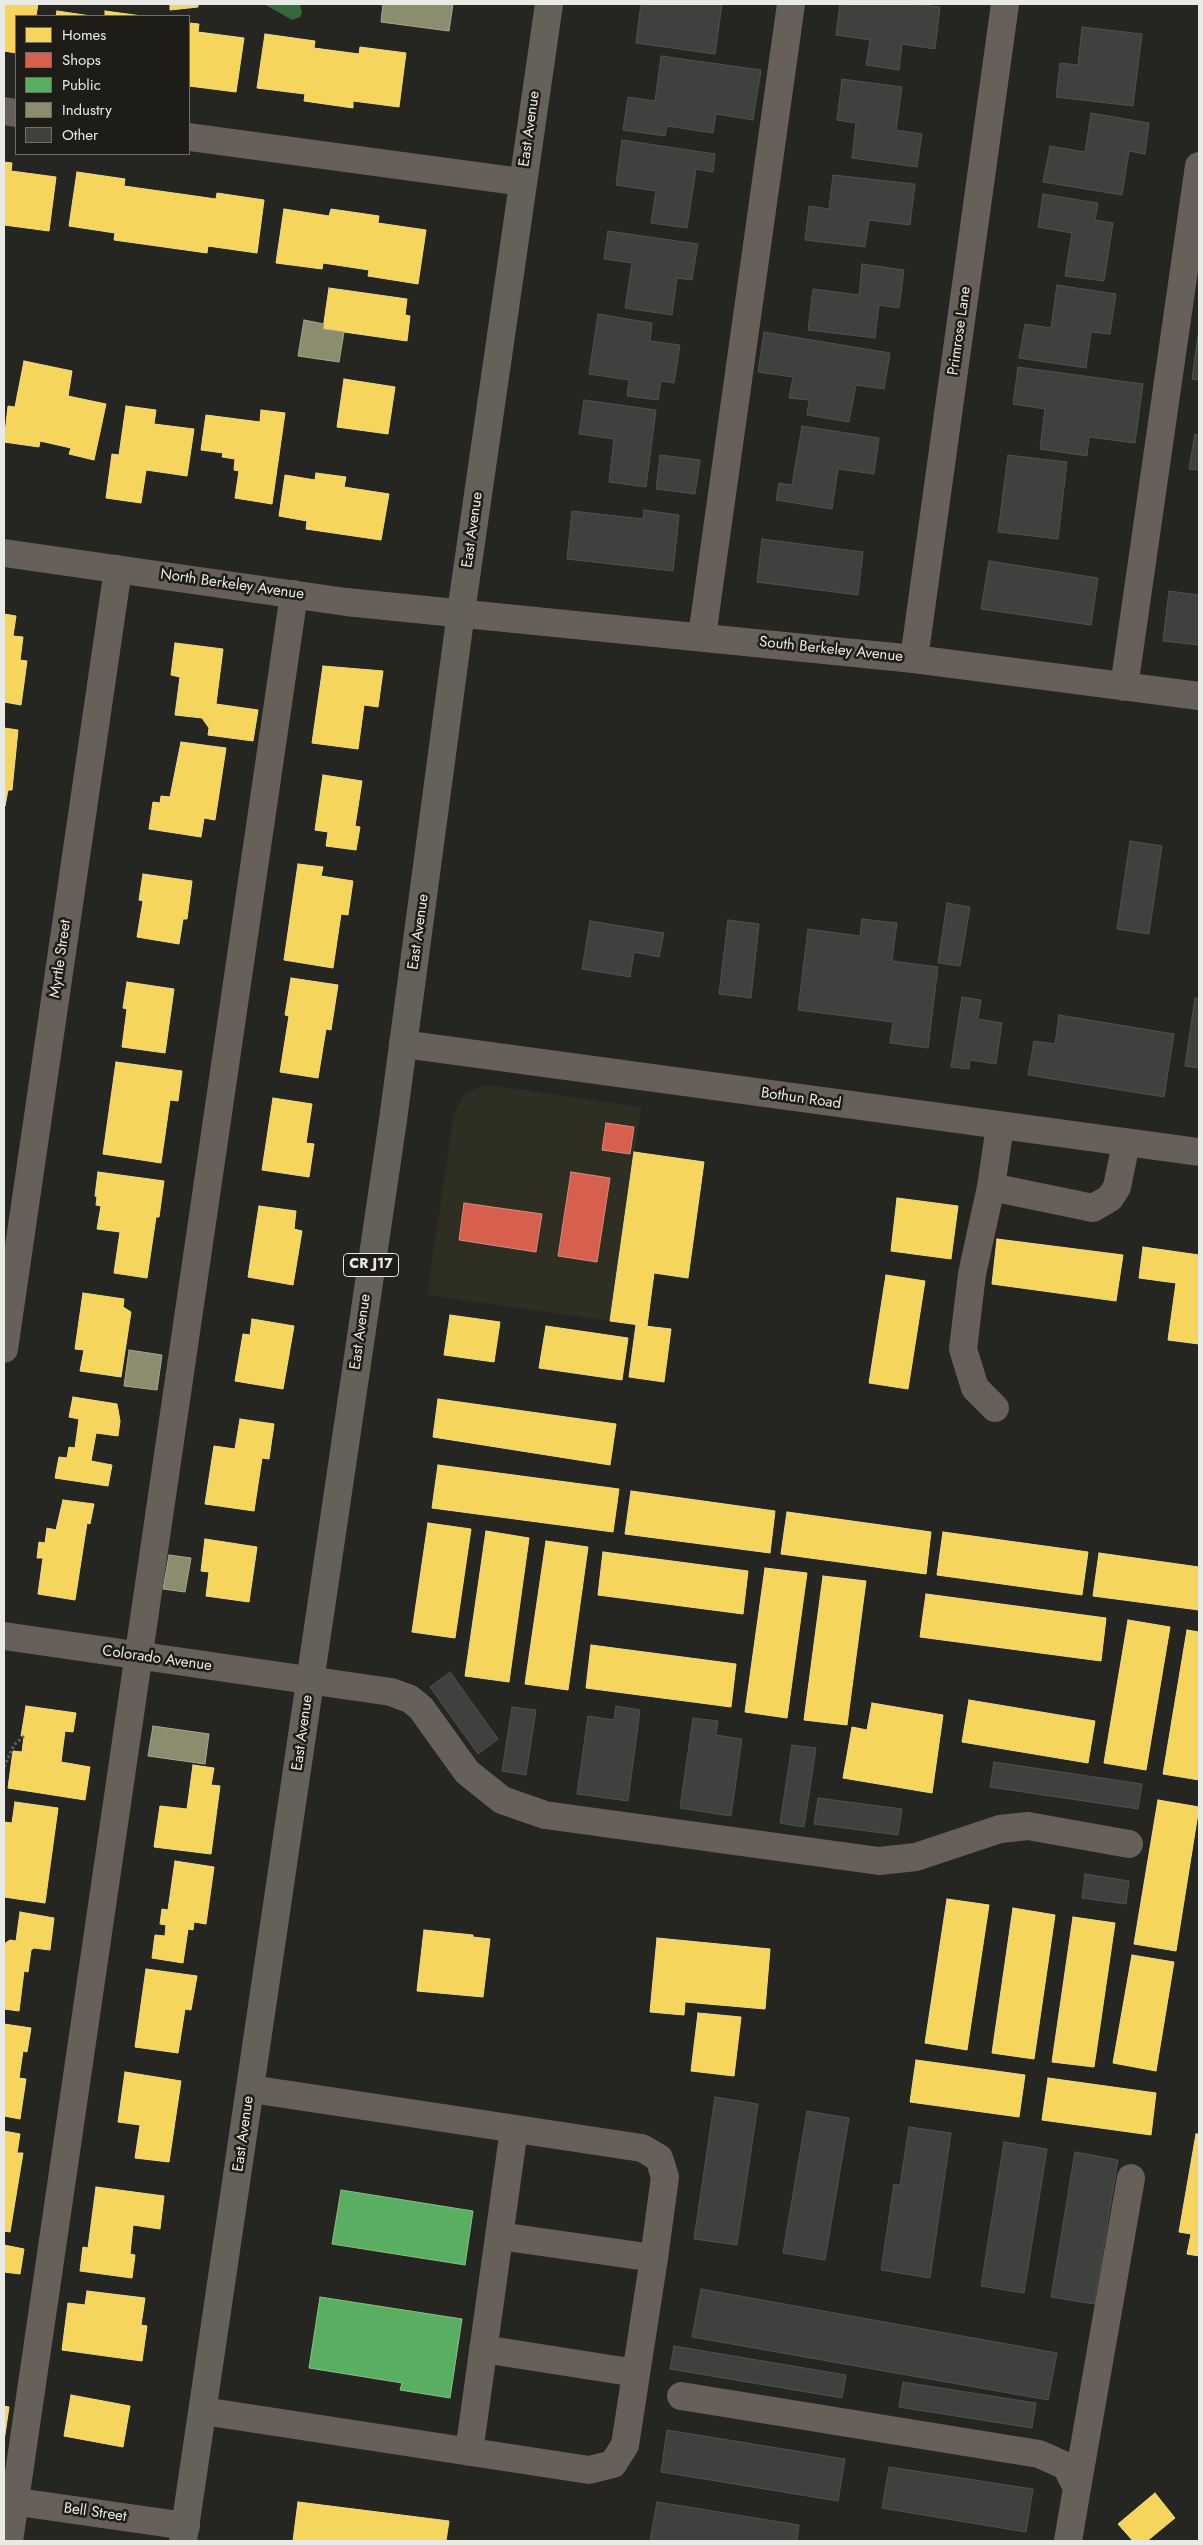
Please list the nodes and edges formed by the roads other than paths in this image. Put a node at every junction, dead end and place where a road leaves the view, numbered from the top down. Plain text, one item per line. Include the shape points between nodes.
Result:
1 (549, 4) edge
2 (791, 4) edge
3 (1005, 4) edge
4 (190, 137) edge
5 (1199, 166) edge
6 (522, 182) junction
7 (4, 553) edge
8 (118, 569) junction
9 (294, 594) junction
10 (461, 612) junction
11 (702, 636) junction
12 (914, 659) junction
13 (1124, 687) junction
14 (1199, 696) edge
15 (403, 1044) junction
16 (1000, 1126) junction
17 (1126, 1143) junction
18 (1199, 1152) edge
19 (991, 1187) junction
20 (4, 1349) edge
21 (995, 1408) dead end
22 (4, 1636) edge
23 (138, 1656) junction
24 (311, 1681) junction
25 (1129, 1844) dead end
26 (251, 2089) junction
27 (514, 2129) junction
28 (1130, 2178) dead end
29 (499, 2236) junction
30 (654, 2258) junction
31 (483, 2349) junction
32 (636, 2373) junction
33 (681, 2396) dead end
34 (203, 2411) junction
35 (469, 2452) junction
36 (1077, 2488) junction
37 (9, 2501) edge
38 (184, 2534) edge
39 (9, 2541) edge
40 (1068, 2541) edge

1 - 6 main road, East Avenue / CR J17
2 - 11 street
3 - 12 street, Primrose Lane
4 - 6 street
5 - 13 street
6 - 10 main road, East Avenue / CR J17
7 - 8 street, North Berkeley Avenue
8 - 9 street, North Berkeley Avenue
8 - 20 street, Myrtle Street
9 - 10 street, North Berkeley Avenue
9 - 23 street
10 - 11 street, South Berkeley Avenue
10 - 15 main road, East Avenue / CR J17
11 - 12 street, South Berkeley Avenue
12 - 13 street, South Berkeley Avenue
13 - 14 street, South Berkeley Avenue
15 - 16 street, Bothun Road
15 - 24 main road, East Avenue / CR J17
16 - 17 street, Bothun Road
16 - 19 street
17 - 18 street, Bothun Road
17 - 19 street via 1117,1188 1110,1198 1093,1208
19 - 21 street via 972,1274 963,1349 975,1388
22 - 23 street, Colorado Avenue
23 - 24 street, Colorado Avenue
23 - 37 street
24 - 25 street, Colorado Avenue via 391,1692 410,1699 421,1708 466,1772 502,1800 545,1815 879,1861 916,1857 1000,1829 1028,1826
24 - 26 main road, East Avenue / CR J17
26 - 27 street
26 - 34 main road, East Avenue / CR J17
27 - 29 street
27 - 30 street via 642,2148 659,2158 665,2177
28 - 36 street
29 - 30 street
29 - 31 street
30 - 32 street
31 - 32 street
31 - 35 street
32 - 35 street via 625,2445 613,2464 589,2470
33 - 36 street via 1039,2454 1066,2466
34 - 35 street
34 - 38 main road, East Avenue / CR J17
36 - 40 street
37 - 38 street, Bell Street
37 - 39 street

